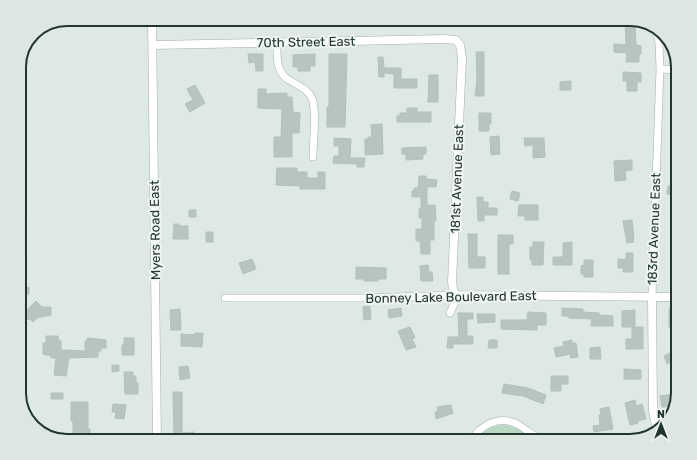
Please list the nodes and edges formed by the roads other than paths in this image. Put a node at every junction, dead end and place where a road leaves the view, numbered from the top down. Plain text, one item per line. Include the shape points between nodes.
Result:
1 (152, 26) edge
2 (658, 37) edge
3 (277, 43) junction
4 (459, 43) joint
5 (153, 45) junction
6 (660, 69) junction
7 (671, 70) edge
8 (313, 157) dead end
9 (458, 295) junction
10 (652, 296) junction
11 (671, 297) edge
12 (225, 298) dead end
13 (450, 313) dead end
14 (656, 425) edge
15 (157, 434) edge
16 (476, 434) edge
17 (532, 434) edge

1 - 5 street, Myers Road East
2 - 6 street, 183rd Avenue East
3 - 4 street, 70th Street East via 444,38
3 - 5 street, 70th Street East
3 - 8 street via 281,73 305,90 312,100
4 - 9 street, 181st Avenue East via 462,58 452,282
5 - 15 street, Myers Road East
6 - 7 street
6 - 10 street, 183rd Avenue East
9 - 10 street, Bonney Lake Boulevard East
9 - 12 street, Bonney Lake Boulevard East
9 - 13 street
10 - 11 street, Bonney Lake Boulevard East
10 - 14 street, 183rd Avenue East via 653,411
16 - 17 street via 487,425 505,420

